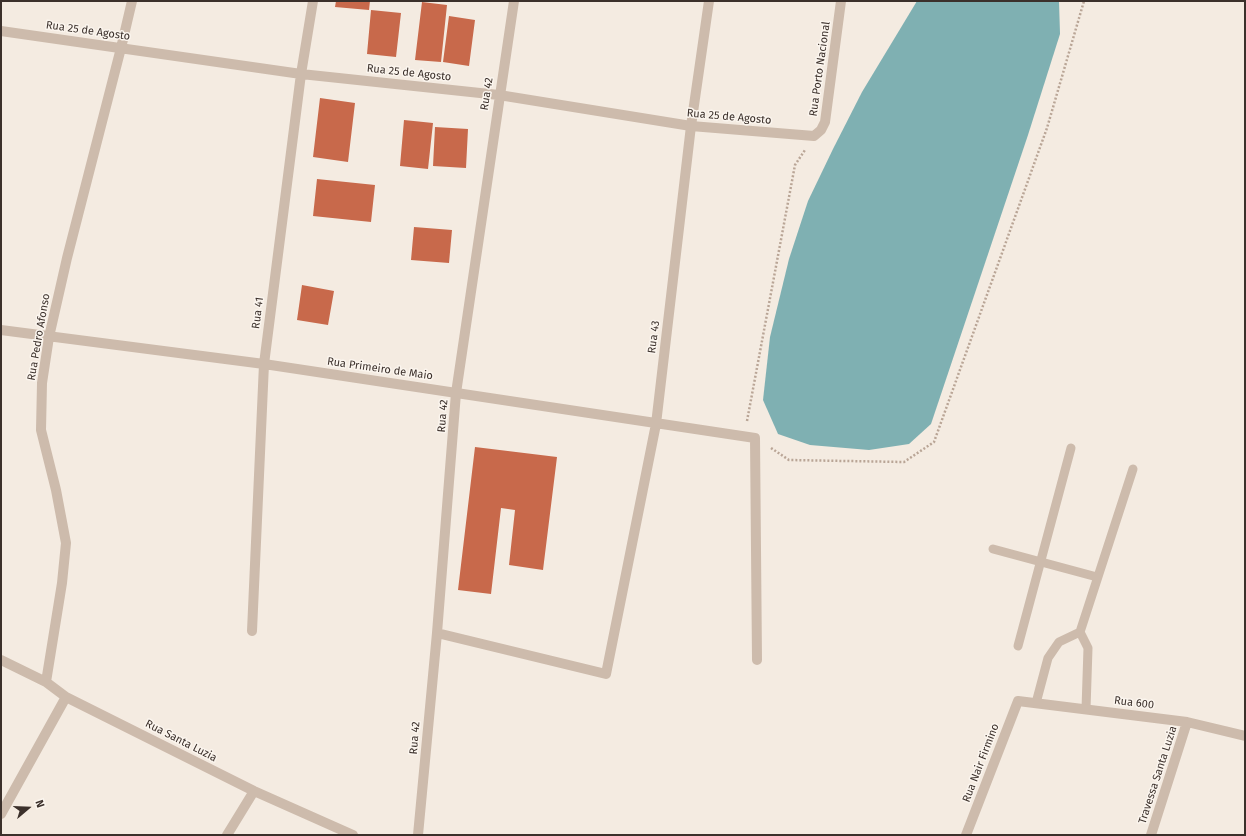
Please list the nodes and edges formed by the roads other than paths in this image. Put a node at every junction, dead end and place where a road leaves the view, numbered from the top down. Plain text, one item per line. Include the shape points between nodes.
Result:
1 (132, 1) edge
2 (314, 1) edge
3 (514, 1) edge
4 (710, 1) edge
5 (841, 1) edge
6 (1, 30) edge
7 (121, 48) junction
8 (301, 74) junction
9 (499, 95) junction
10 (691, 126) junction
11 (814, 136) joint
12 (1, 330) edge
13 (49, 336) junction
14 (264, 364) junction
15 (456, 393) junction
16 (656, 424) junction
17 (1072, 448) dead end
18 (1132, 469) dead end
19 (993, 549) dead end
20 (1041, 562) junction
21 (1097, 577) junction
22 (252, 630) dead end
23 (1080, 632) junction
24 (437, 633) junction
25 (1018, 646) dead end
26 (1, 660) edge
27 (757, 660) dead end
28 (46, 682) junction
29 (66, 697) junction
30 (1018, 701) joint
31 (1036, 703) junction
32 (1086, 709) junction
33 (1187, 722) junction
34 (1245, 736) edge
35 (254, 790) junction
36 (1, 814) edge
37 (227, 835) edge
38 (353, 835) edge
39 (418, 835) edge
40 (966, 835) edge
41 (1151, 835) edge

1 - 7 street, Rua Pedro Afonso
2 - 8 street, Rua 41
3 - 9 street, Rua 42
4 - 10 street, Rua 43
5 - 11 street, Rua Porto Nacional via 825,122
6 - 7 street, Rua 25 de Agosto
7 - 8 street, Rua 25 de Agosto
7 - 13 street, Rua Pedro Afonso
8 - 9 street, Rua 25 de Agosto
8 - 14 street, Rua 41
9 - 10 street, Rua 25 de Agosto
9 - 15 street, Rua 42
10 - 11 street, Rua 25 de Agosto
10 - 16 street, Rua 43
12 - 13 street, Rua Primeiro de Maio
13 - 14 street, Rua Primeiro de Maio
13 - 28 street, Rua Pedro Afonso via 42,383 41,430 66,543
14 - 15 street, Rua Primeiro de Maio
14 - 22 street, Rua 41
15 - 16 street, Rua Primeiro de Maio
15 - 24 street, Rua 42
16 - 24 street, Rua 43 via 606,674
16 - 27 street, Rua Primeiro de Maio via 755,438
17 - 20 lane
18 - 21 lane
19 - 20 lane
20 - 21 lane
20 - 25 lane
21 - 23 lane
23 - 31 lane via 1059,642 1048,658
23 - 32 lane via 1088,648
24 - 39 street, Rua 42
26 - 28 street, Rua Santa Luzia
28 - 29 street, Rua Santa Luzia
29 - 35 street, Rua Santa Luzia
29 - 36 street
30 - 31 street, Rua 600
30 - 40 street, Rua Nair Firmino
31 - 32 street, Rua 600
32 - 33 street, Rua 600
33 - 34 street, Rua 600
33 - 41 street, Travessa Santa Luzia
35 - 37 street
35 - 38 street, Rua Santa Luzia

